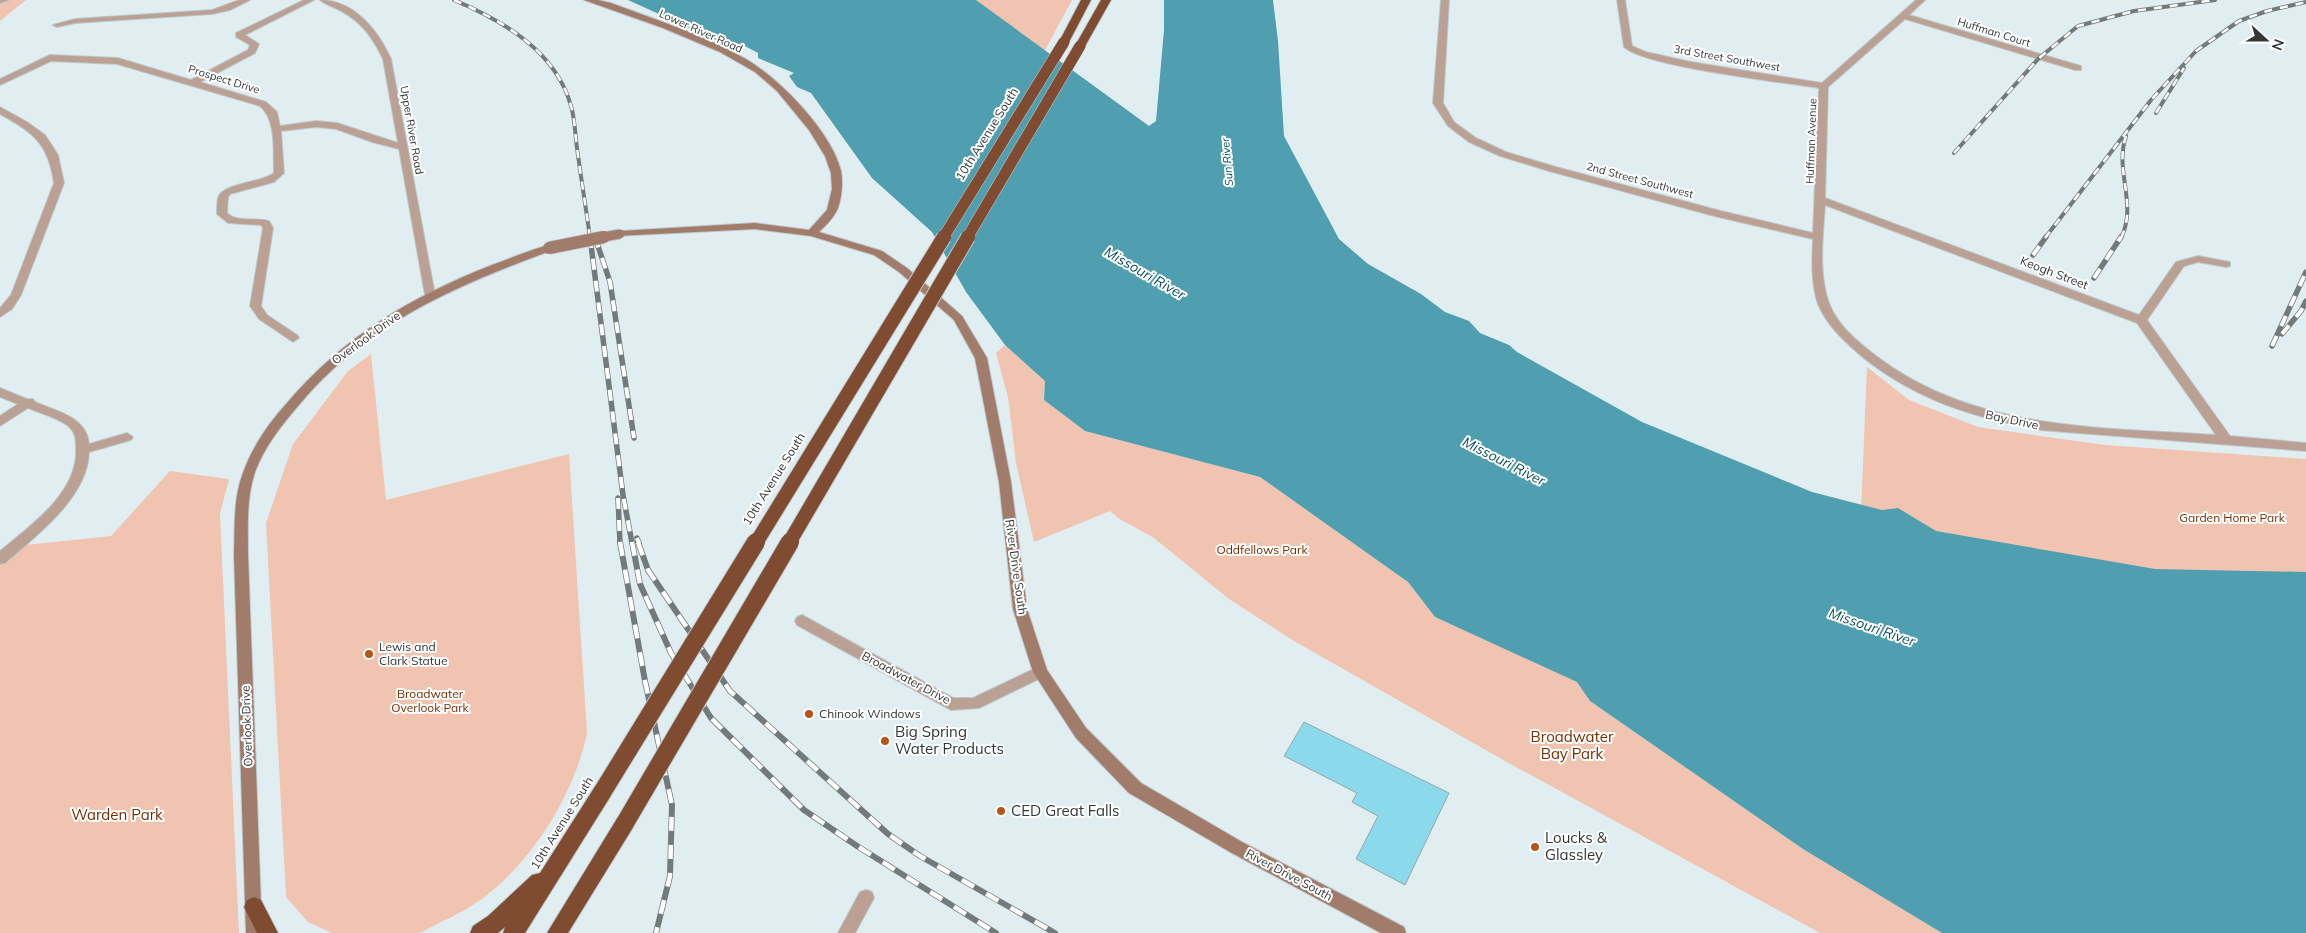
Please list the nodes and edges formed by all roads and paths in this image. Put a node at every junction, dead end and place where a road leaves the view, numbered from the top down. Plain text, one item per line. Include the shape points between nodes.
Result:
1 (5, 0) edge
2 (246, 0) edge
3 (310, 0) edge
4 (324, 0) edge
5 (588, 0) edge
6 (1086, 0) edge
7 (1106, 0) edge
8 (1445, 0) edge
9 (1621, 0) edge
10 (1921, 0) edge
11 (0, 1) edge
12 (1904, 16) junction
13 (57, 26) dead end
14 (2078, 68) dead end
15 (0, 82) edge
16 (192, 82) junction
17 (1824, 86) junction
18 (0, 110) edge
19 (276, 129) junction
20 (402, 147) junction
21 (1820, 200) junction
22 (812, 233) junction
23 (1817, 237) junction
24 (2226, 264) dead end
25 (430, 294) junction
26 (0, 313) edge
27 (958, 318) joint
28 (2142, 320) junction
29 (293, 338) dead end
30 (0, 392) edge
31 (29, 402) junction
32 (0, 422) edge
33 (127, 437) dead end
34 (2226, 440) junction
35 (2306, 447) edge
36 (82, 450) junction
37 (0, 559) edge
38 (802, 621) dead end
39 (1040, 672) junction
40 (555, 867) junction
41 (866, 898) dead end
42 (254, 907) junction
43 (254, 933) edge
44 (268, 933) edge
45 (480, 933) edge
46 (513, 933) edge
47 (557, 933) edge
48 (846, 933) edge
49 (1398, 933) edge

1 - 11 street
2 - 13 street via 212,12 76,21
3 - 16 street via 239,35 255,44 252,51
4 - 20 street, Upper River Road via 358,17 379,40 387,59
5 - 22 main road, Lower River Road via 723,51 759,70 775,84 820,136 836,170 832,211
6 - 40 highway, 10th Avenue South, bridge via 1064,42
7 - 47 highway, bridge via 625,823
8 - 23 street, 2nd Street Southwest via 1438,103 1442,114 1461,133 1487,148 1585,178 1759,225
9 - 17 street, 3rd Street Southwest via 1628,47 1643,54
10 - 12 street, Huffman Avenue
12 - 14 street, Huffman Court
12 - 17 street, Huffman Avenue
15 - 16 street, Prospect Drive via 50,58 60,58 118,61
16 - 19 street, Prospect Drive via 264,104 272,112
17 - 21 street, Huffman Avenue
18 - 26 street via 40,133 48,143 58,168 59,183 16,295
19 - 20 street via 316,124 337,126
19 - 29 street, Prospect Drive via 278,176 227,192 222,197 222,214 233,222 265,222 268,228 255,306 264,317
20 - 25 street, Upper River Road
21 - 23 street, Huffman Avenue
21 - 28 street, Keogh Street
22 - 25 main road, Overlook Drive, bridge via 755,226 620,234 549,248
22 - 27 main road, Overlook Drive via 878,253 903,270
23 - 34 street, Bay Drive via 1822,300 1843,333 1873,361 1917,389 1973,412 2060,430
24 - 28 street via 2198,259 2180,264
25 - 42 main road, Overlook Drive via 355,343 317,374 272,430 255,458 246,484 242,517 242,574
27 - 39 main road, River Drive South via 981,358 1005,482 1020,609
28 - 34 street
30 - 31 street
31 - 32 street
31 - 36 street via 71,422 82,435
33 - 36 street
34 - 35 street, Bay Drive
36 - 37 street via 82,463 73,484 52,513
38 - 39 street, Broadwater Drive via 951,704 974,704
39 - 49 main road, River Drive South via 1081,733 1135,788 1236,847
40 - 45 highway
40 - 46 highway, 10th Avenue South
41 - 48 street
42 - 43 main road, Overlook Drive
42 - 44 highway

